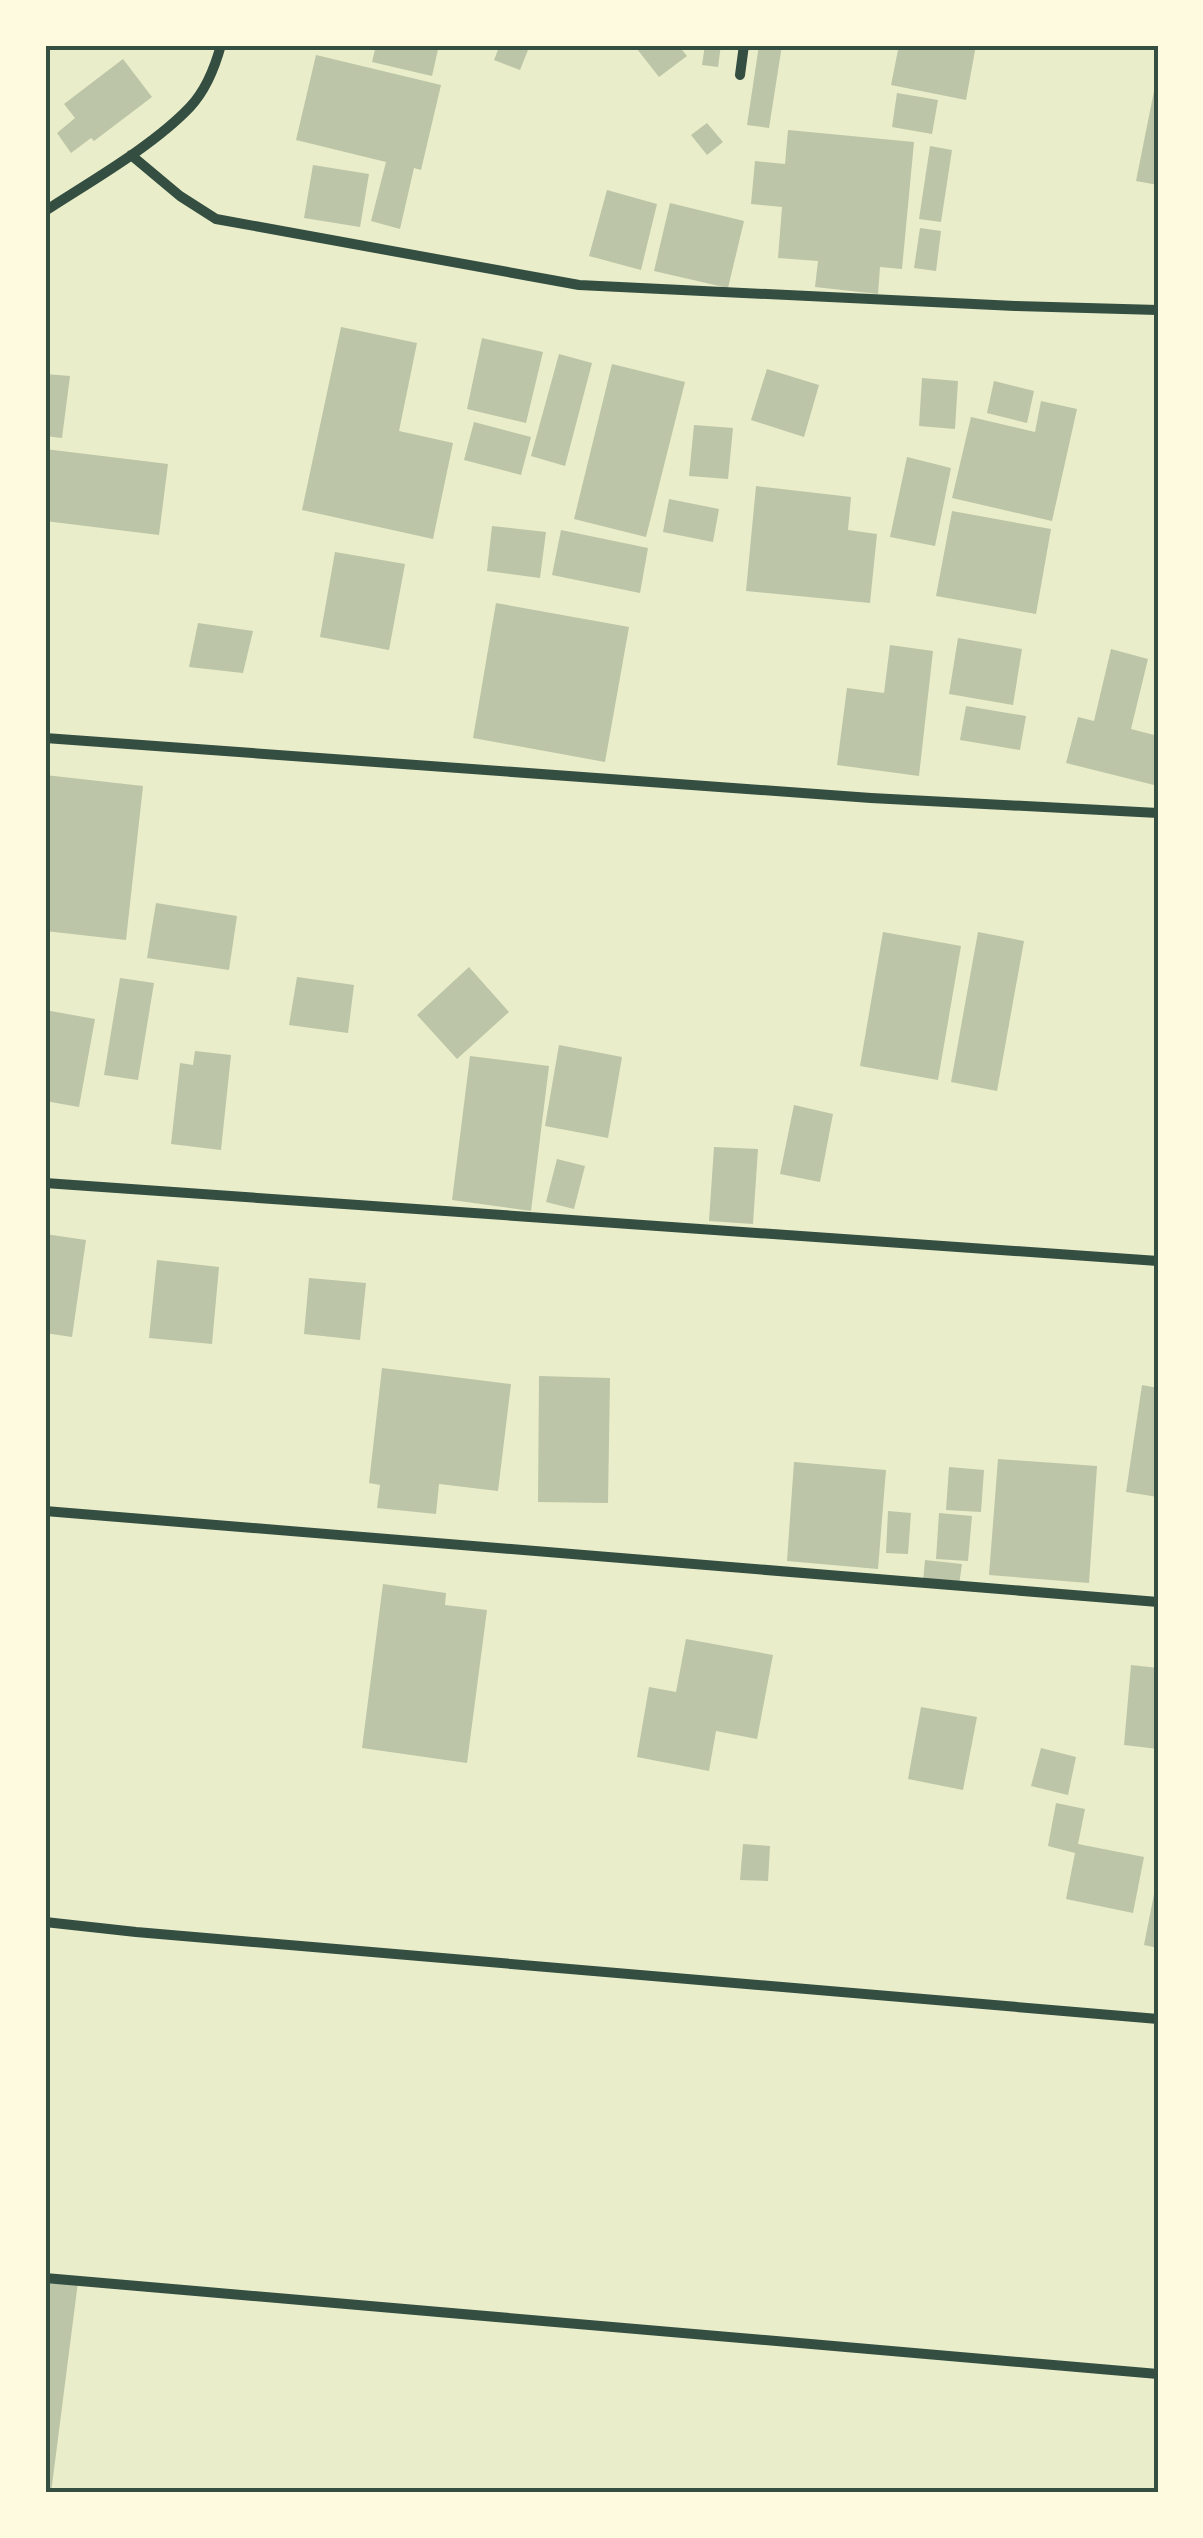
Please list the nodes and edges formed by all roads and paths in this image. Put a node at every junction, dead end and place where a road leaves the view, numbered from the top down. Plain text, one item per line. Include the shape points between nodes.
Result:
1 (220, 45) edge
2 (744, 45) edge
3 (740, 75) dead end
4 (130, 155) junction
5 (45, 211) edge
6 (1158, 310) edge
7 (45, 738) edge
8 (1158, 813) edge
9 (45, 1183) edge
10 (1158, 1262) edge
11 (45, 1511) edge
12 (1158, 1602) edge
13 (45, 1922) edge
14 (1158, 2019) edge
15 (45, 2278) edge
16 (1158, 2374) edge

1 - 4 street via 192,105
2 - 3 street
4 - 5 street
4 - 6 street via 216,219 579,285
7 - 8 street
9 - 10 street
11 - 12 street
13 - 14 street
15 - 16 street

